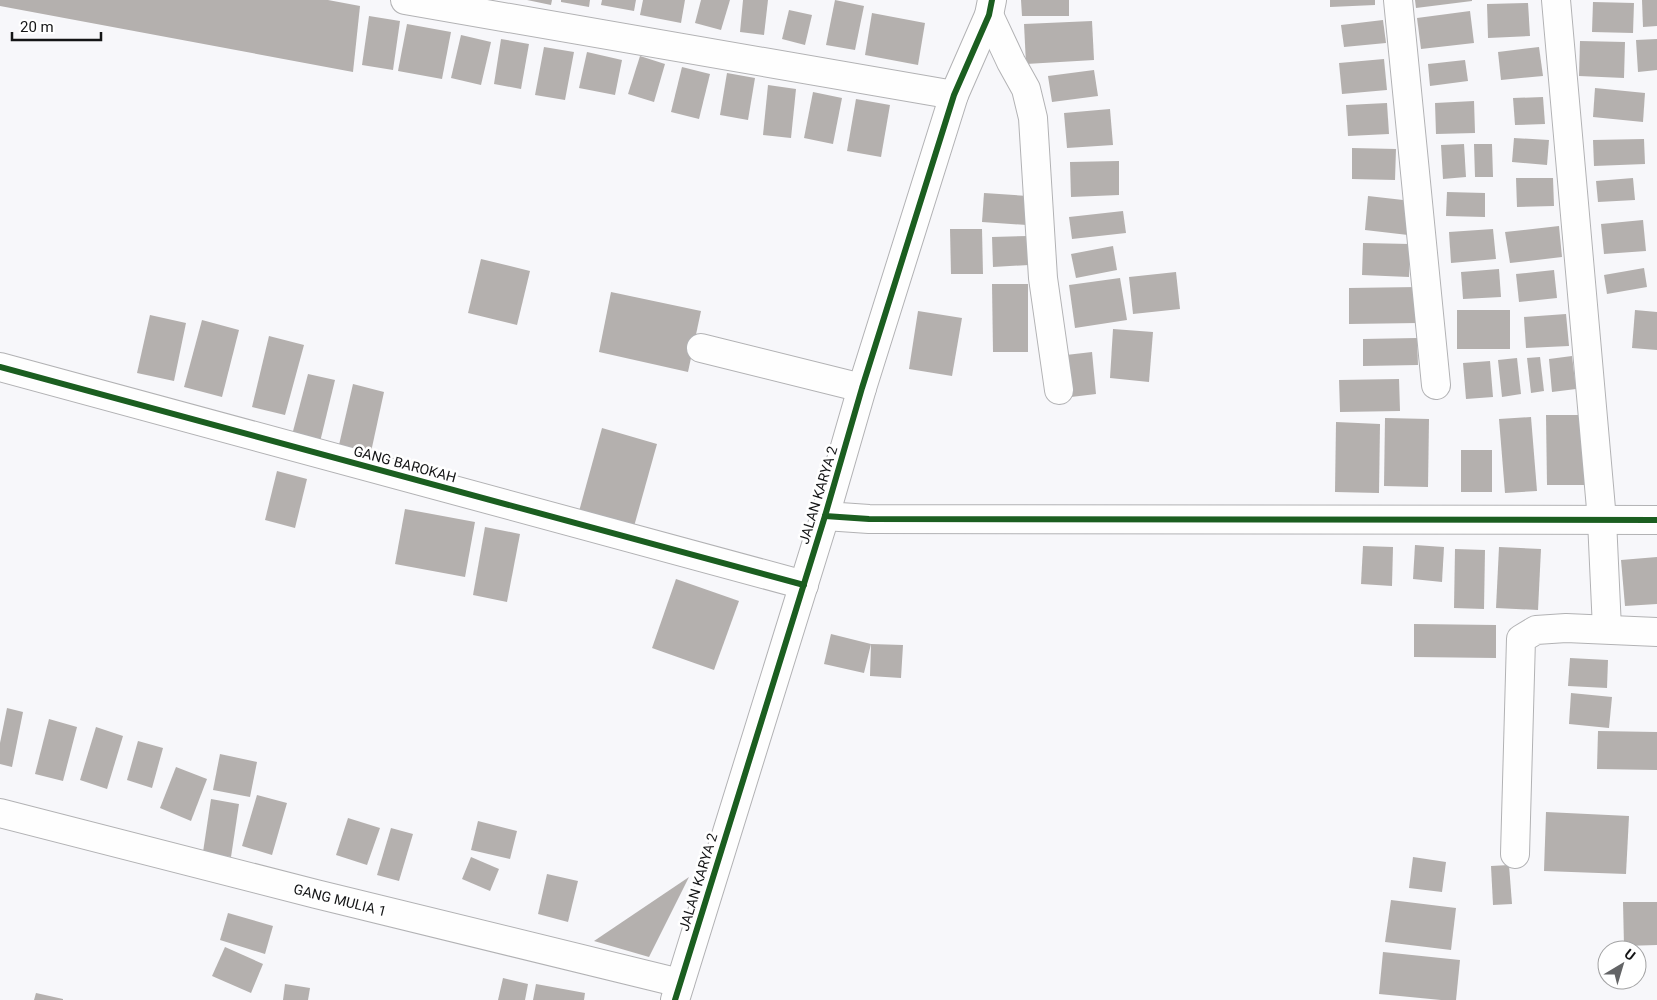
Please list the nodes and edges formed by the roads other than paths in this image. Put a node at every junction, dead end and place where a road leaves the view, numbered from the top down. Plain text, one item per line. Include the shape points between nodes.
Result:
1 (405, 0) edge
2 (1398, 0) edge
3 (1556, 0) edge
4 (991, 8) edge
5 (954, 95) junction
6 (701, 348) dead end
7 (0, 367) edge
8 (1436, 385) dead end
9 (862, 388) junction
10 (1059, 390) dead end
11 (825, 516) junction
12 (1602, 520) junction
13 (1657, 520) edge
14 (804, 585) junction
15 (1607, 629) junction
16 (1657, 632) edge
17 (0, 814) edge
18 (1516, 854) dead end
19 (677, 991) edge

1 - 5 street
2 - 8 street
3 - 12 street
4 - 5 street, JALAN KARYA 2
4 - 10 street via 1011,62 1026,88 1033,118 1043,278
5 - 9 street, JALAN KARYA 2
6 - 9 street
7 - 14 street, GANG BAROKAH
9 - 11 street, JALAN KARYA 2
11 - 12 street via 869,519
11 - 14 street, JALAN KARYA 2
12 - 13 street
12 - 15 street
14 - 19 street, JALAN KARYA 2
15 - 16 street
15 - 18 street via 1536,630 1521,639
17 - 19 street, GANG MULIA 1 via 316,894

